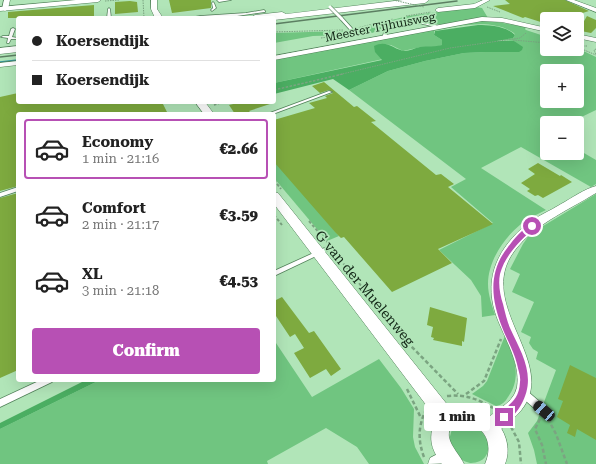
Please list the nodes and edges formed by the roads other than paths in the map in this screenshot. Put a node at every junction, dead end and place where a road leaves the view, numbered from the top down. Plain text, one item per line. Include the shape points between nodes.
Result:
1 (7, 0) edge
2 (98, 0) edge
3 (154, 0) edge
4 (218, 0) edge
5 (230, 0) edge
6 (407, 0) edge
7 (487, 0) edge
8 (569, 0) edge
9 (76, 1) edge
10 (213, 3) dead end
11 (425, 4) edge
12 (330, 7) dead end
13 (483, 8) junction
14 (2, 9) edge
15 (109, 9) dead end
16 (154, 9) junction
17 (212, 10) dead end
18 (438, 10) dead end
19 (596, 10) edge
20 (264, 11) dead end
21 (109, 16) edge
22 (152, 16) edge
23 (158, 16) edge
24 (208, 16) edge
25 (227, 16) edge
26 (227, 16) edge
27 (272, 16) edge
28 (276, 18) edge
29 (491, 19) junction
30 (414, 22) junction
31 (407, 23) junction
32 (401, 24) junction
33 (394, 26) junction
34 (437, 27) junction
35 (13, 29) dead end
36 (540, 29) edge
37 (350, 30) road end
38 (401, 34) junction
39 (4, 37) dead end
40 (10, 37) junction
41 (584, 37) edge
42 (384, 38) junction
43 (596, 39) edge
44 (16, 43) edge
45 (16, 44) edge
46 (3, 47) edge
47 (276, 58) edge
48 (16, 63) edge
49 (0, 65) edge
50 (330, 92) dead end
51 (275, 112) edge
52 (596, 189) edge
53 (16, 191) edge
54 (279, 194) edge
55 (0, 195) edge
56 (325, 250) junction
57 (276, 273) edge
58 (46, 382) edge
59 (523, 393) junction
60 (0, 403) edge
61 (544, 411) road end
62 (447, 418) junction
63 (497, 422) junction
64 (446, 462) edge
65 (495, 464) edge

1 - 14 street
2 - 9 street
3 - 16 street
4 - 5 lane
6 - 27 main road
7 - 13 street
8 - 19 street
9 - 14 street
10 - 17 lane via 215,8
11 - 28 main road
12 - 37 lane, bridge
13 - 18 street
13 - 29 street
15 - 21 lane
16 - 22 street
16 - 23 street
20 - 26 lane
24 - 25 lane
29 - 34 street, Meester Tijhuisweg
29 - 36 street, Meester Tijhuisweg
30 - 31 lane
30 - 34 lane via 424,22
30 - 38 lane via 410,30
31 - 32 lane
31 - 38 lane
32 - 33 lane
32 - 38 lane via 397,33
33 - 38 lane via 390,34
33 - 42 lane via 387,28
34 - 38 street, Meester Tijhuisweg
35 - 40 lane
38 - 42 street, Meester Tijhuisweg
39 - 40 lane
40 - 44 lane
40 - 46 lane
41 - 43 street
42 - 47 street, Meester Tijhuisweg
45 - 46 main road
48 - 49 street
50 - 51 lane
52 - 59 street via 532,226 507,253 497,275 496,293 523,367
53 - 55 lane
54 - 56 street, G van der Muelenweg
56 - 57 lane
56 - 62 street, G van der Muelenweg
58 - 60 lane
59 - 61 lane
59 - 63 street via 515,407
62 - 63 street via 458,413 472,414
62 - 64 street via 441,425 439,435
63 - 65 street via 499,456

